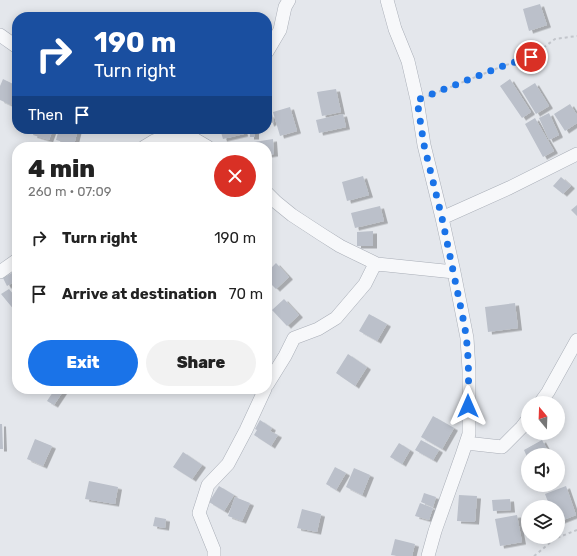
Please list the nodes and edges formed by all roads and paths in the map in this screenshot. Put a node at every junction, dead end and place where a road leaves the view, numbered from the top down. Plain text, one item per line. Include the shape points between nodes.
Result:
1 (289, 0) edge
2 (387, 0) edge
3 (0, 35) edge
4 (577, 36) edge
5 (12, 43) edge
6 (272, 44) edge
7 (417, 100) junction
8 (169, 134) edge
9 (179, 134) edge
10 (152, 142) edge
11 (199, 142) edge
12 (577, 154) edge
13 (272, 198) edge
14 (442, 218) junction
15 (12, 264) edge
16 (377, 264) junction
17 (0, 272) edge
18 (454, 272) junction
19 (577, 340) edge
20 (272, 377) edge
21 (263, 394) edge
22 (545, 396) edge
23 (521, 428) edge
24 (466, 443) junction
25 (577, 530) edge
26 (214, 556) edge
27 (428, 556) edge
28 (534, 556) edge

1 - 6 street via 280,30
2 - 7 street via 408,61
3 - 5 street
4 - 7 path via 555,39 531,57
7 - 14 street via 424,145
8 - 10 street
9 - 11 street
12 - 14 street
13 - 16 street via 292,215 340,246
14 - 18 street
15 - 17 street
16 - 18 street
16 - 20 street via 365,284 336,318 318,329 294,338
18 - 24 street via 467,338 469,434
19 - 22 street
21 - 26 street via 228,464 208,485 198,513 214,550
23 - 24 street via 502,447
24 - 27 street
25 - 28 path via 554,539

